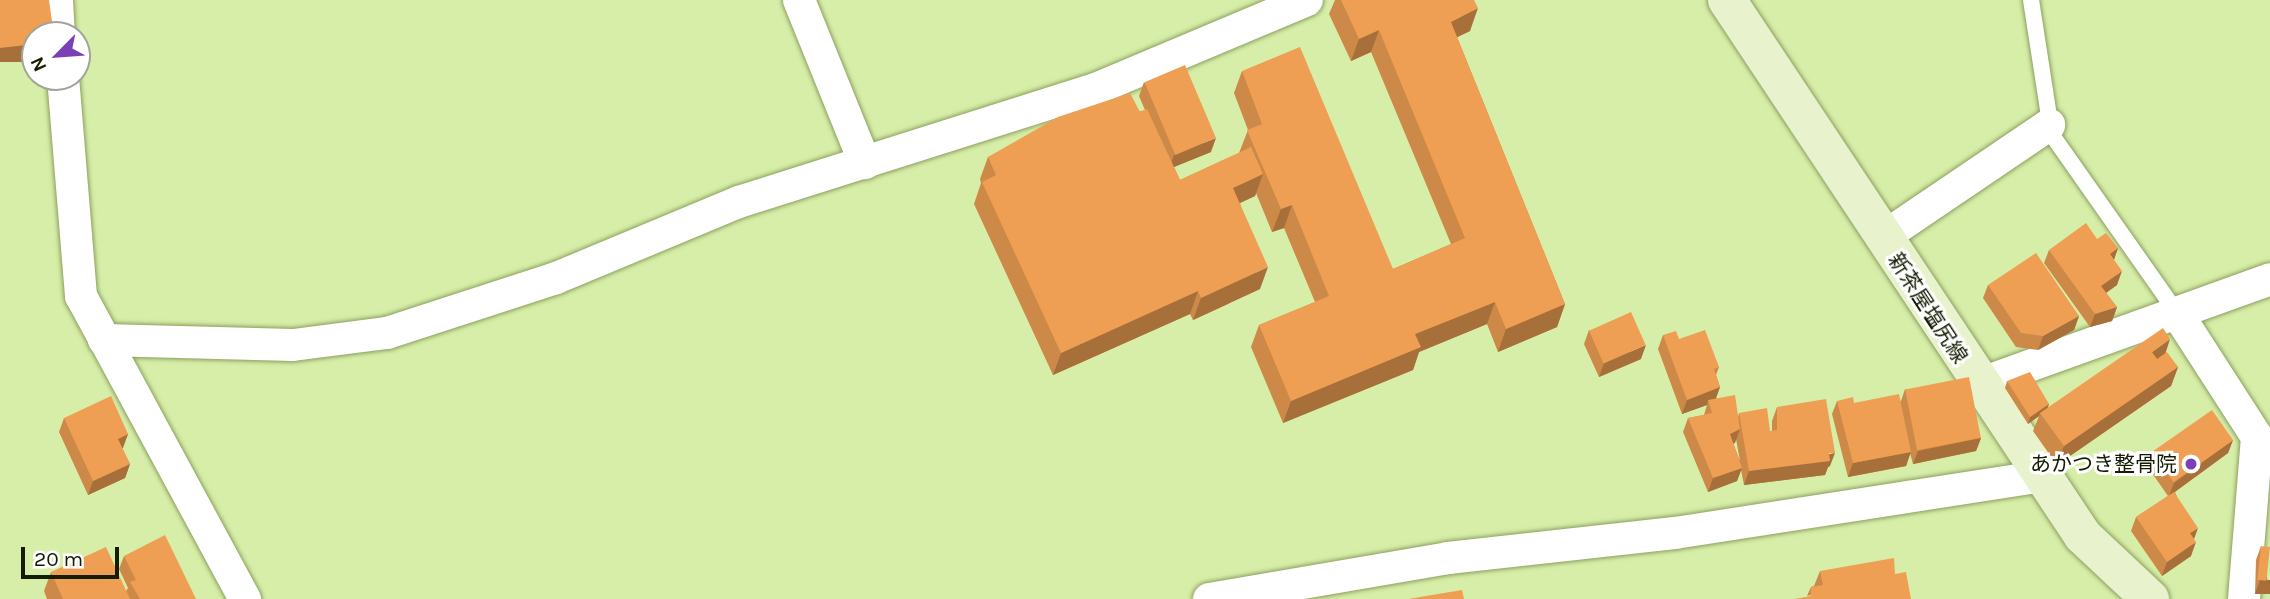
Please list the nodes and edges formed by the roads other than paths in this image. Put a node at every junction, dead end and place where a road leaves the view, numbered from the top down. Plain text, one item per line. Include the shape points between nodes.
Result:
1 (57, 0) edge
2 (799, 0) edge
3 (1307, 0) edge
4 (1727, 0) edge
5 (2031, 0) edge
6 (58, 21) edge
7 (64, 91) edge
8 (2049, 125) junction
9 (865, 163) junction
10 (1882, 238) junction
11 (2270, 279) edge
12 (2177, 313) junction
13 (104, 340) junction
14 (1979, 384) junction
15 (2263, 445) edge
16 (2042, 475) junction
17 (245, 599) edge
18 (1209, 599) edge
19 (2150, 599) edge
20 (2244, 599) edge

1 - 6 street
2 - 9 street
3 - 9 street via 1093,90
4 - 10 main road, 新茶屋塩尻線
5 - 8 lane
7 - 13 street via 80,296
8 - 10 street
8 - 12 lane
9 - 13 street via 739,202 556,278 387,333 293,345
10 - 14 main road, 新茶屋塩尻線
11 - 12 street
12 - 14 street
12 - 15 street
13 - 17 street
14 - 16 main road, 新茶屋塩尻線
15 - 20 street
16 - 18 street via 1675,533 1448,558
16 - 19 main road, 新茶屋塩尻線 via 2084,536

